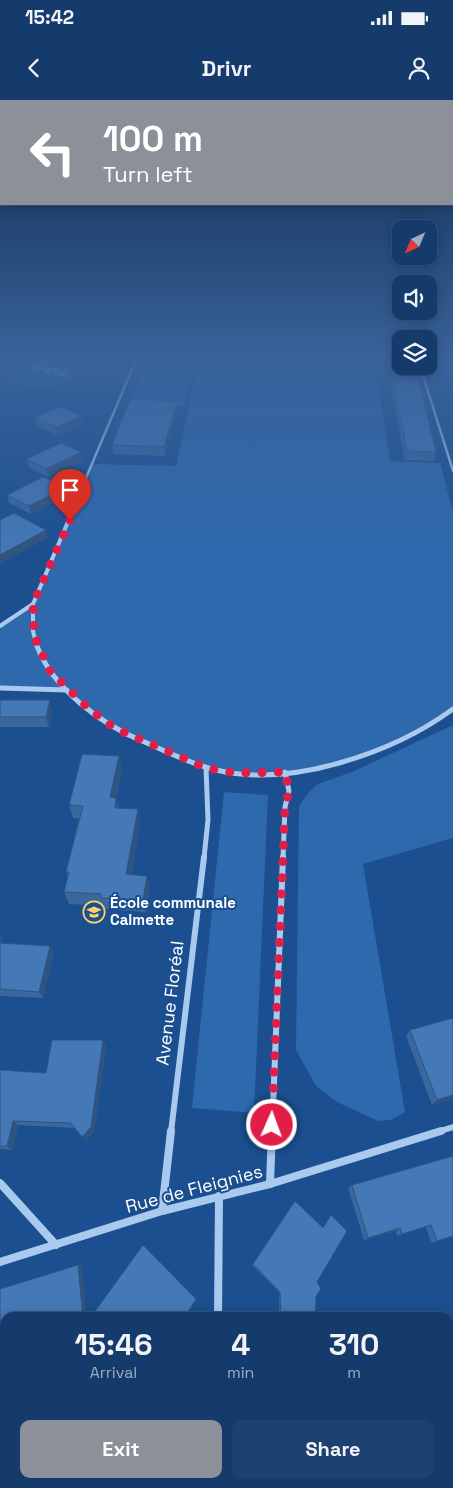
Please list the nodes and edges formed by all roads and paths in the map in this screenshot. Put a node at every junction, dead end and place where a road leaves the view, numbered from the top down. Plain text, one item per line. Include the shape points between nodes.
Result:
1 (109, 425) edge
2 (438, 425) edge
3 (453, 471) edge
4 (33, 604) junction
5 (0, 626) edge
6 (0, 688) edge
7 (67, 690) junction
8 (453, 709) edge
9 (206, 768) junction
10 (285, 772) junction
11 (453, 1127) edge
12 (0, 1184) edge
13 (270, 1184) junction
14 (219, 1196) junction
15 (162, 1210) junction
16 (56, 1245) junction
17 (0, 1262) edge
18 (218, 1312) edge

1 - 4 street
2 - 3 street
4 - 5 street
4 - 7 street via 34,636 50,671
6 - 7 street
7 - 9 street via 114,728
8 - 10 street via 410,736 383,748 314,768
9 - 10 street via 235,773
9 - 15 street, Avenue Floréal via 208,820
10 - 13 street via 289,791 285,807
11 - 13 street, Rue de Fleignies
12 - 16 street
13 - 14 street, Rue de Fleignies
14 - 15 street, Rue de Fleignies
14 - 18 street
15 - 16 street, Rue de Fleignies
16 - 17 street, Rue de Fleignies

